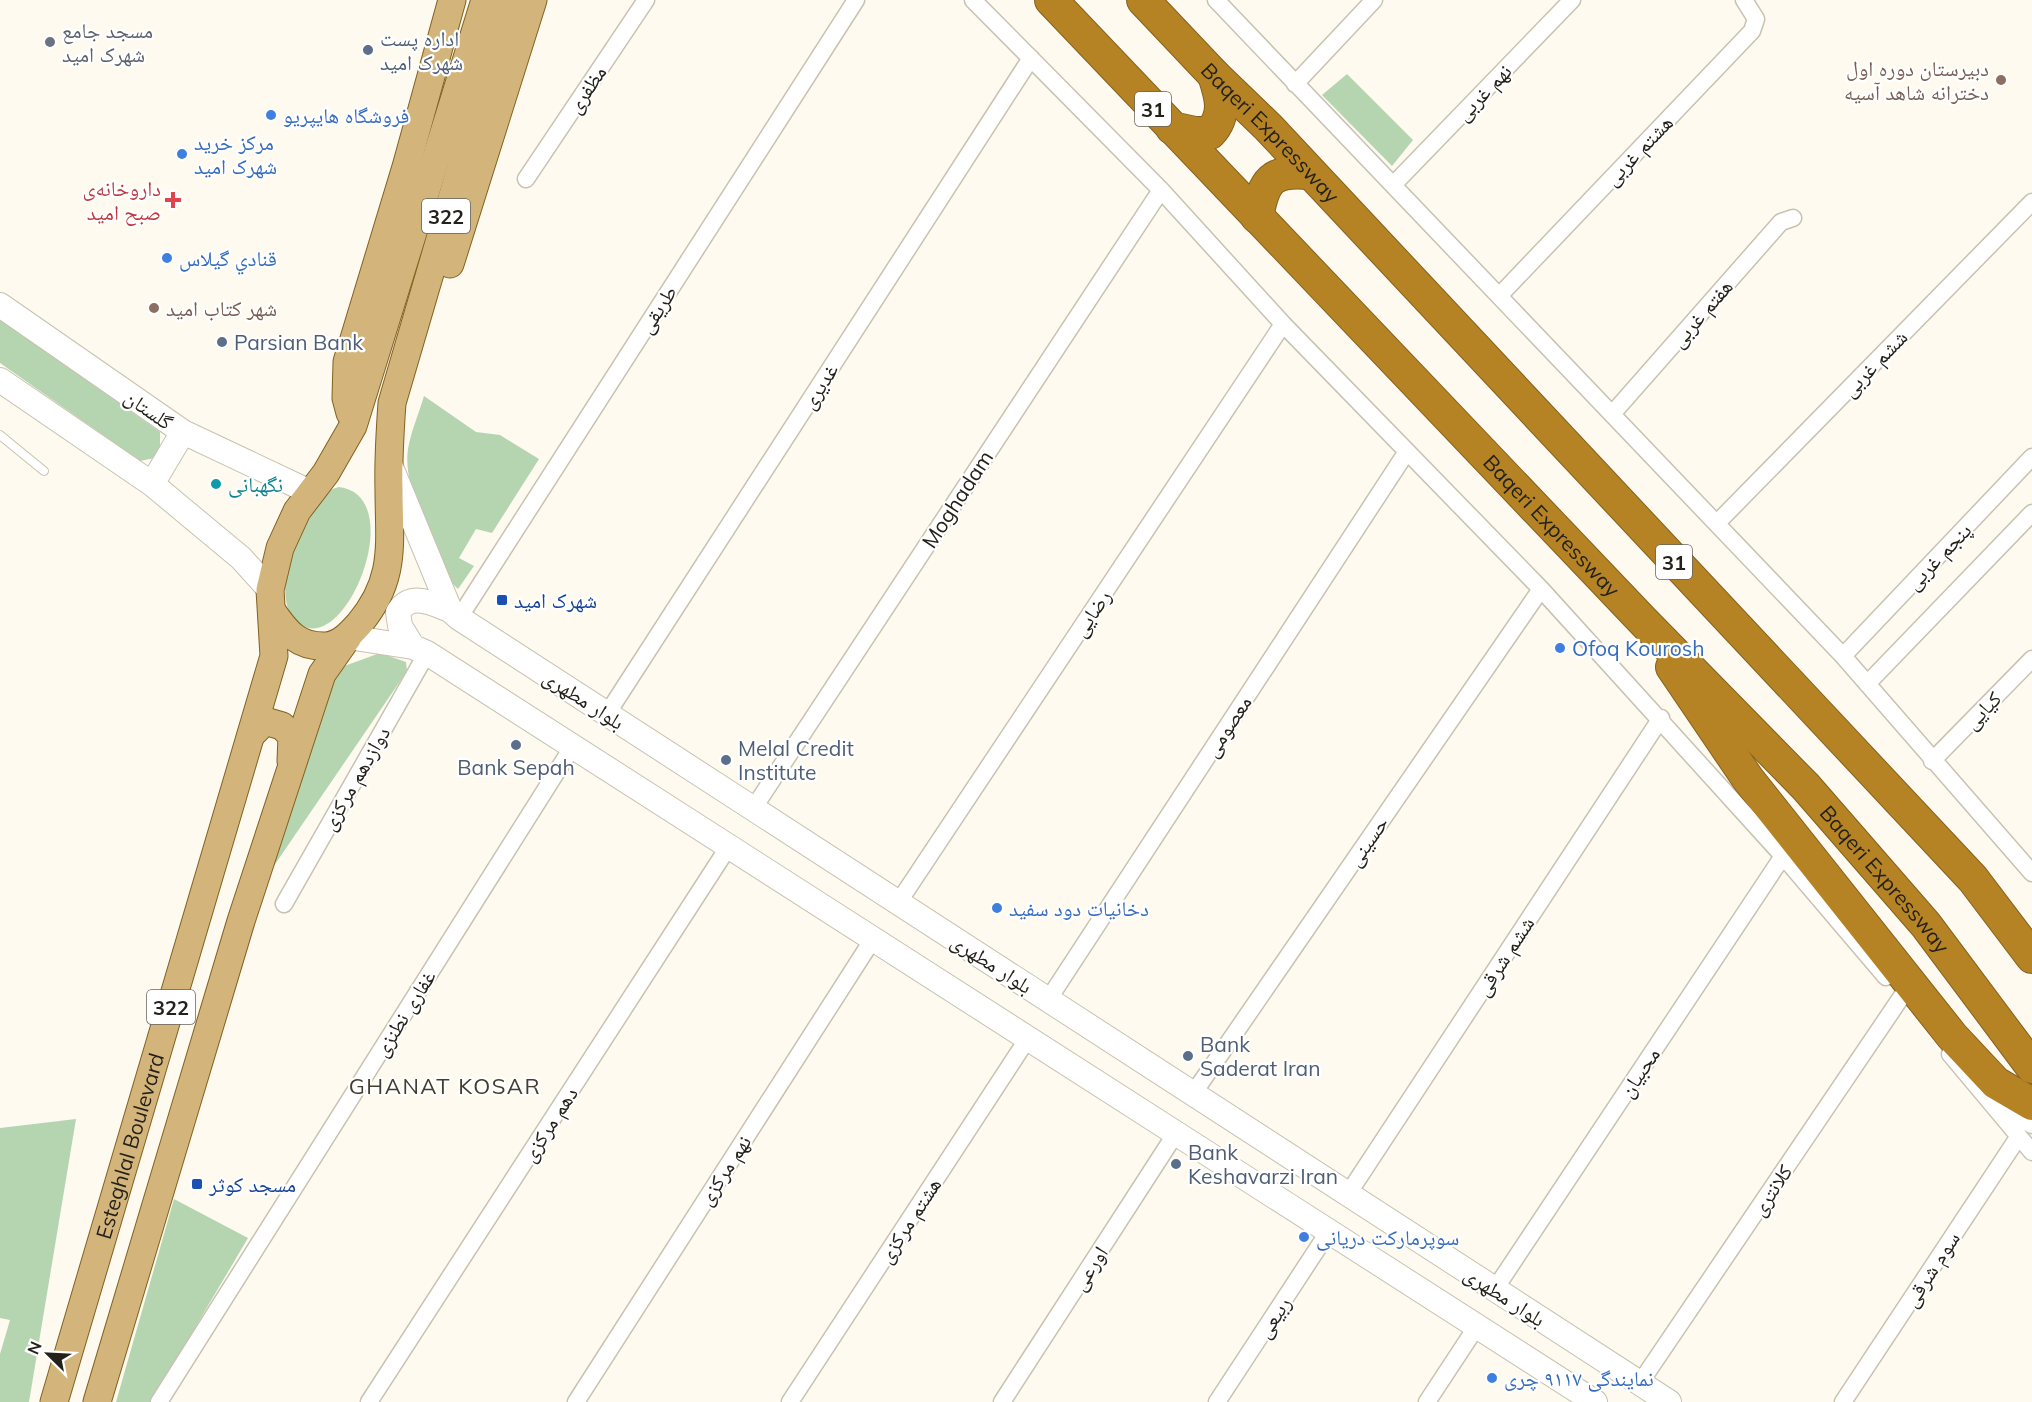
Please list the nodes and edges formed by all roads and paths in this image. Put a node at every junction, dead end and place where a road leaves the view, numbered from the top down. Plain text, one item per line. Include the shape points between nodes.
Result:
1 (452, 0) edge
2 (485, 0) edge
3 (510, 0) edge
4 (533, 0) edge
5 (646, 0) edge
6 (856, 0) edge
7 (973, 0) edge
8 (1051, 0) edge
9 (1143, 0) edge
10 (1216, 0) edge
11 (1374, 0) edge
12 (1572, 0) edge
13 (1744, 0) edge
14 (1031, 58) junction
15 (1214, 75) junction
16 (1295, 84) junction
17 (1172, 128) junction
18 (1309, 173) junction
19 (526, 179) dead end
20 (1394, 184) junction
21 (1161, 190) junction
22 (2032, 202) edge
23 (1257, 217) junction
24 (1793, 218) dead end
25 (1500, 295) junction
26 (0, 305) edge
27 (1282, 324) junction
28 (0, 380) edge
29 (1613, 413) junction
30 (353, 426) junction
31 (183, 432) junction
32 (389, 434) junction
33 (0, 435) edge
34 (1406, 453) junction
35 (2032, 457) edge
36 (388, 462) junction
37 (44, 471) dead end
38 (152, 484) junction
39 (310, 492) junction
40 (2032, 513) edge
41 (1717, 523) junction
42 (1541, 589) junction
43 (271, 600) junction
44 (454, 614) junction
45 (1643, 621) junction
46 (348, 637) junction
47 (420, 650) junction
48 (1843, 656) junction
49 (2032, 659) edge
50 (1867, 684) junction
51 (607, 714) junction
52 (1661, 718) junction
53 (251, 735) junction
54 (573, 746) junction
55 (1932, 761) junction
56 (291, 768) junction
57 (753, 809) junction
58 (729, 846) junction
59 (1783, 856) junction
60 (2032, 873) edge
61 (1973, 879) junction
62 (898, 903) junction
63 (284, 904) dead end
64 (2032, 922) edge
65 (873, 939) junction
66 (2032, 957) edge
67 (1902, 996) junction
68 (1048, 1000) junction
69 (1028, 1038) junction
70 (2032, 1067) edge
71 (1193, 1094) junction
72 (1986, 1099) junction
73 (2032, 1104) edge
74 (2032, 1125) edge
75 (1176, 1133) junction
76 (2019, 1136) junction
77 (2032, 1152) edge
78 (1348, 1194) junction
79 (1329, 1231) junction
80 (1496, 1289) junction
81 (1477, 1326) junction
82 (1640, 1383) junction
83 (54, 1402) edge
84 (97, 1402) edge
85 (159, 1402) edge
86 (369, 1402) edge
87 (576, 1402) edge
88 (790, 1402) edge
89 (1002, 1402) edge
90 (1217, 1402) edge
91 (1427, 1402) edge
92 (1595, 1402) edge
93 (1669, 1402) edge
94 (1844, 1402) edge

1 - 30 main road via 347,362 346,398
2 - 30 main road, 322
3 - 32 main road, 322 via 403,361
4 - 32 main road via 406,400
5 - 19 street, مظفری
6 - 44 street, طریقی
7 - 14 street
8 - 17 highway, Baqeri Expressway / 31
9 - 15 highway, Baqeri Expressway / 31
10 - 16 street
11 - 16 street
12 - 20 street, نهم غربی
13 - 25 street, هشتم غربی via 1756,19 1752,31
14 - 21 street
14 - 51 street, غدیری
15 - 17 highway via 1222,100 1220,122 1210,133
15 - 18 highway, Baqeri Expressway / 31
16 - 20 street
17 - 23 highway, Baqeri Expressway / 31
18 - 23 highway via 1286,171 1270,179 1262,192
18 - 61 highway, Baqeri Expressway / 31
20 - 25 street
21 - 27 street
21 - 57 street, Moghadam
22 - 41 street, ششم غربی
23 - 45 highway, Baqeri Expressway / 31
24 - 29 street, هفتم غربی via 1781,222
25 - 29 street
26 - 31 main road, گلستان
27 - 34 street
27 - 62 street, رضایی
28 - 38 main road
29 - 41 street
30 - 39 main road, Esteghlal Boulevard via 326,473
31 - 38 main road
31 - 39 main road, گلستان
32 - 36 main road, Esteghlal Boulevard
33 - 37 lane
34 - 42 street
34 - 68 street, معصومی
35 - 48 street, پنجم غربی
36 - 44 main road
36 - 46 main road, Esteghlal Boulevard via 390,556 376,599
38 - 43 main road via 241,558
39 - 43 main road, Esteghlal Boulevard via 280,548
40 - 50 street, پنجم غربی
41 - 48 street
42 - 52 street
42 - 71 street, حسینی
43 - 46 main road via 286,631 304,644 331,645
43 - 53 main road, Esteghlal Boulevard / 322 via 274,656
44 - 47 main road, بلوار مطهری via 414,599 404,603 398,612 400,626
44 - 51 main road, بلوار مطهری
45 - 70 highway, Baqeri Expressway / 31 via 1806,787 1926,925
45 - 73 highway via 1748,780 1938,1019 1996,1083
46 - 47 main road
46 - 56 main road, Esteghlal Boulevard / 322 via 322,674
47 - 54 main road, بلوار مطهری
47 - 63 street, دوازدهم مرکزی
48 - 50 street
49 - 55 street, کیایی
50 - 55 street
51 - 57 main road, بلوار مطهری
52 - 59 street
52 - 78 street, ششم شرقی
53 - 56 main road via 265,721 282,726 292,736
53 - 83 main road, Esteghlal Boulevard / 322
54 - 58 main road, بلوار مطهری
54 - 85 street, غفاری نطنزی
55 - 60 street
56 - 84 main road, Esteghlal Boulevard / 322 via 241,921
57 - 62 main road, بلوار مطهری
58 - 65 main road, بلوار مطهری
58 - 86 street, دهم مرکزی
59 - 67 street
59 - 80 street, محبیان
61 - 64 highway
61 - 66 highway, Baqeri Expressway / 31
62 - 68 main road, بلوار مطهری
65 - 69 main road, بلوار مطهری
65 - 87 street, نهم مرکزی
67 - 72 street
67 - 82 street, کلانتری
68 - 71 main road, بلوار مطهری
69 - 75 main road, بلوار مطهری
69 - 88 street, هشتم مرکزی
71 - 78 main road, بلوار مطهری
72 - 74 street
72 - 76 street
75 - 79 main road, بلوار مطهری
75 - 89 street, اورعی
76 - 77 street
76 - 94 street, سوم شرقی
78 - 80 main road, بلوار مطهری
79 - 81 main road, بلوار مطهری
79 - 90 street, ربیعی
80 - 82 main road, بلوار مطهری
81 - 91 street
81 - 92 main road, بلوار مطهری
82 - 93 main road, بلوار مطهری

